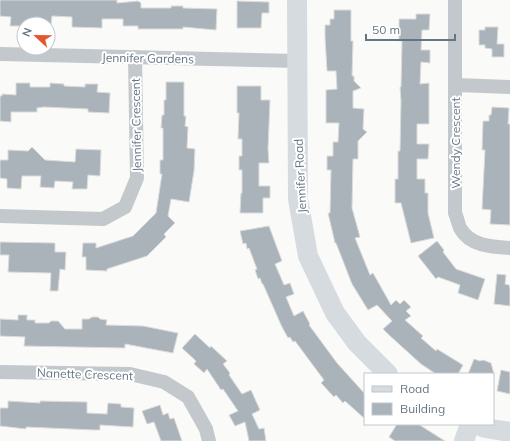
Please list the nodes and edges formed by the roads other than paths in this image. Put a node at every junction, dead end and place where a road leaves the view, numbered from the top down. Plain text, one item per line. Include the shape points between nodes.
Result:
1 (298, 0) edge
2 (455, 0) edge
3 (0, 54) edge
4 (135, 57) junction
5 (297, 61) junction
6 (456, 85) junction
7 (510, 87) edge
8 (0, 216) edge
9 (510, 248) edge
10 (0, 372) edge
11 (387, 373) edge
12 (470, 425) edge
13 (478, 425) edge
14 (510, 432) edge
15 (209, 441) edge
16 (464, 441) edge

1 - 5 street, Jennifer Road
2 - 6 street, Wendy Crescent
3 - 4 street, Jennifer Gardens
4 - 5 street, Jennifer Gardens
4 - 8 street, Jennifer Crescent via 137,178 125,207 103,219
5 - 11 street, Jennifer Road via 298,199 308,256 335,313 358,344
6 - 7 street
6 - 9 street, Wendy Crescent via 455,213 460,228 470,240 490,247
10 - 15 street, Nanette Crescent via 130,374 164,382 188,397 206,429
12 - 16 street
13 - 14 street

